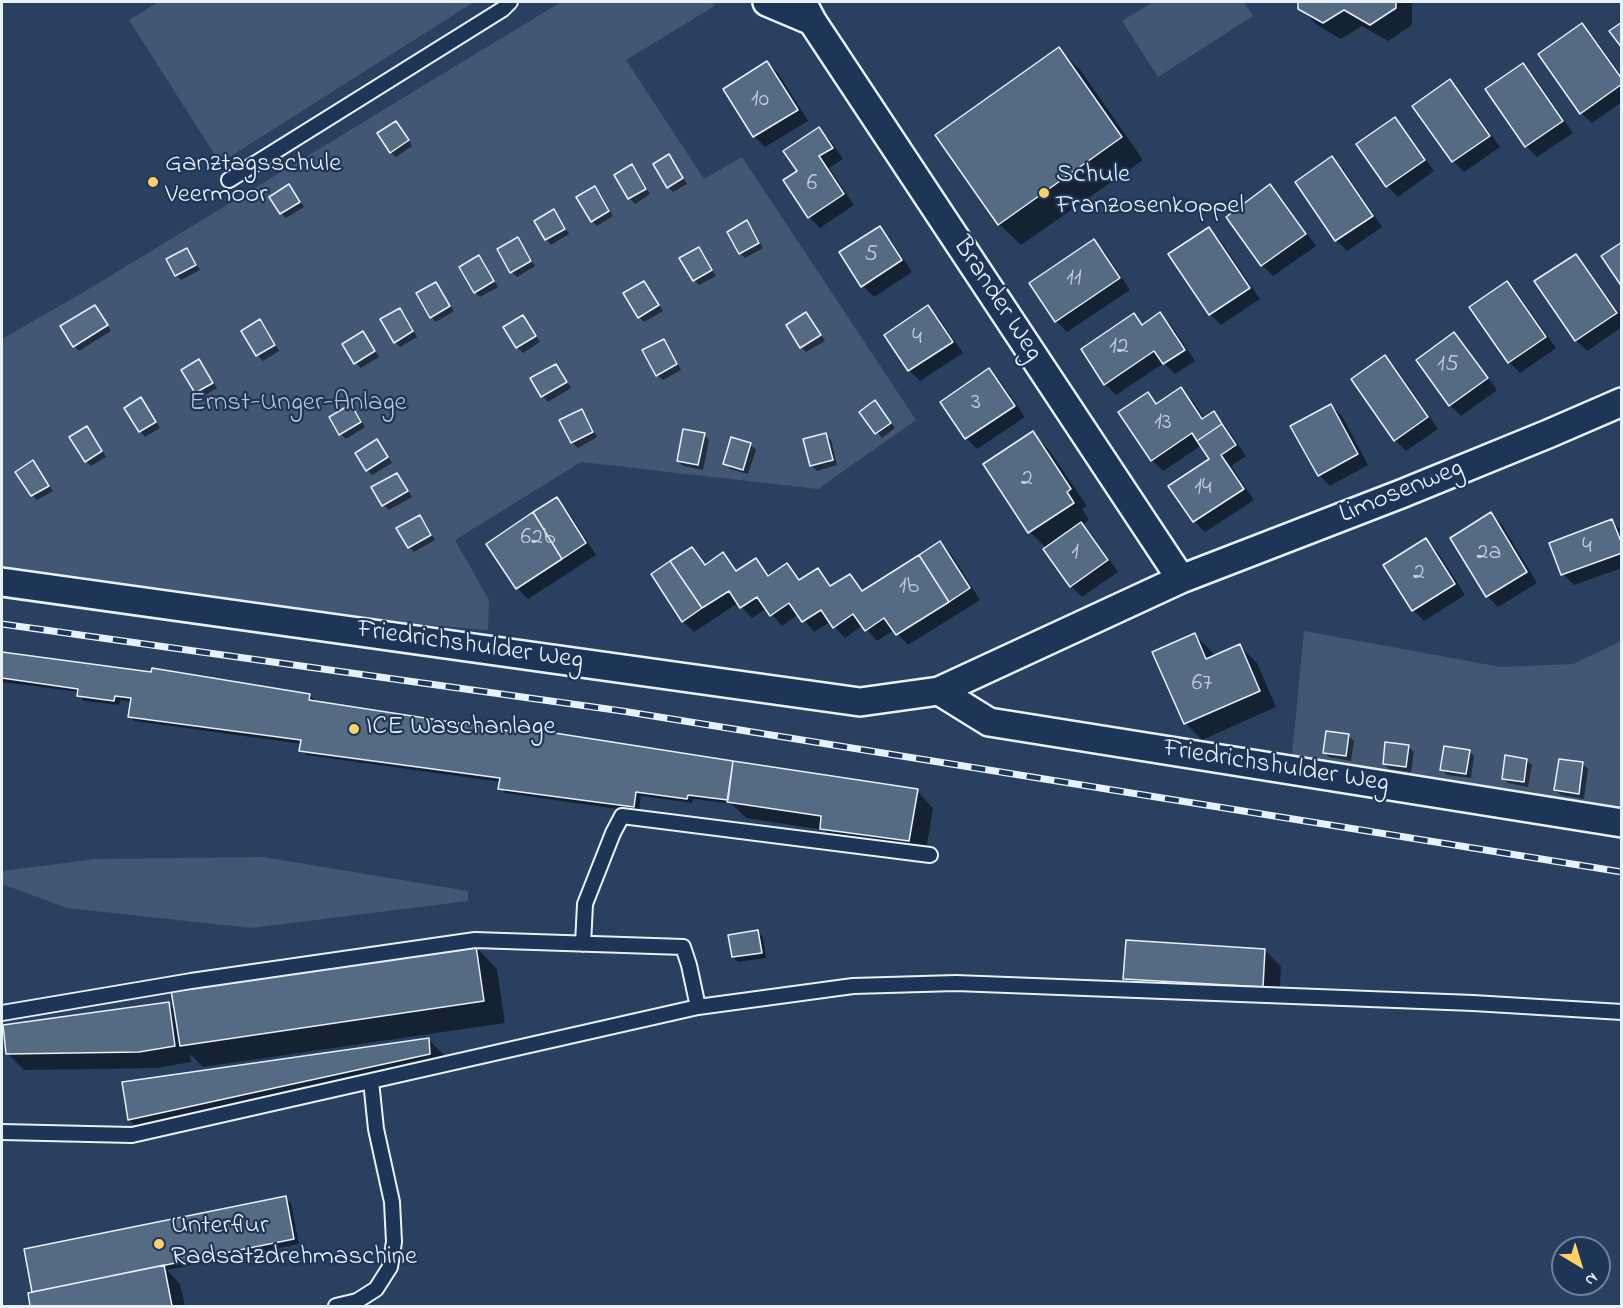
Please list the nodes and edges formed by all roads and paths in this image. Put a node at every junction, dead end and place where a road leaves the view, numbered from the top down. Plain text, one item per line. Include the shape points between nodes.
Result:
1 (510, 2) edge
2 (767, 2) edge
3 (807, 11) edge
4 (229, 180) dead end
5 (1622, 402) edge
6 (1181, 579) junction
7 (2, 582) edge
8 (939, 691) junction
9 (1622, 823) edge
10 (930, 855) dead end
11 (583, 944) junction
12 (698, 1007) junction
13 (1622, 1012) edge
14 (2, 1014) edge
15 (371, 1081) junction
16 (2, 1132) edge
17 (336, 1306) edge

1 - 4 lane
2 - 3 street, Brander Weg
3 - 6 street, Brander Weg
5 - 6 street, Limosenweg via 1401,494
6 - 8 street, Friedrichshulder Weg
7 - 8 street, Friedrichshulder Weg via 860,702
8 - 9 street, Friedrichshulder Weg via 989,722
10 - 11 lane via 622,816 585,904
11 - 12 lane via 683,947
11 - 14 lane via 475,940 191,981
12 - 13 lane via 853,986 956,983
12 - 15 lane
15 - 16 lane via 132,1135
15 - 17 lane via 376,1129 392,1202 394,1242 390,1267 376,1289 357,1301

